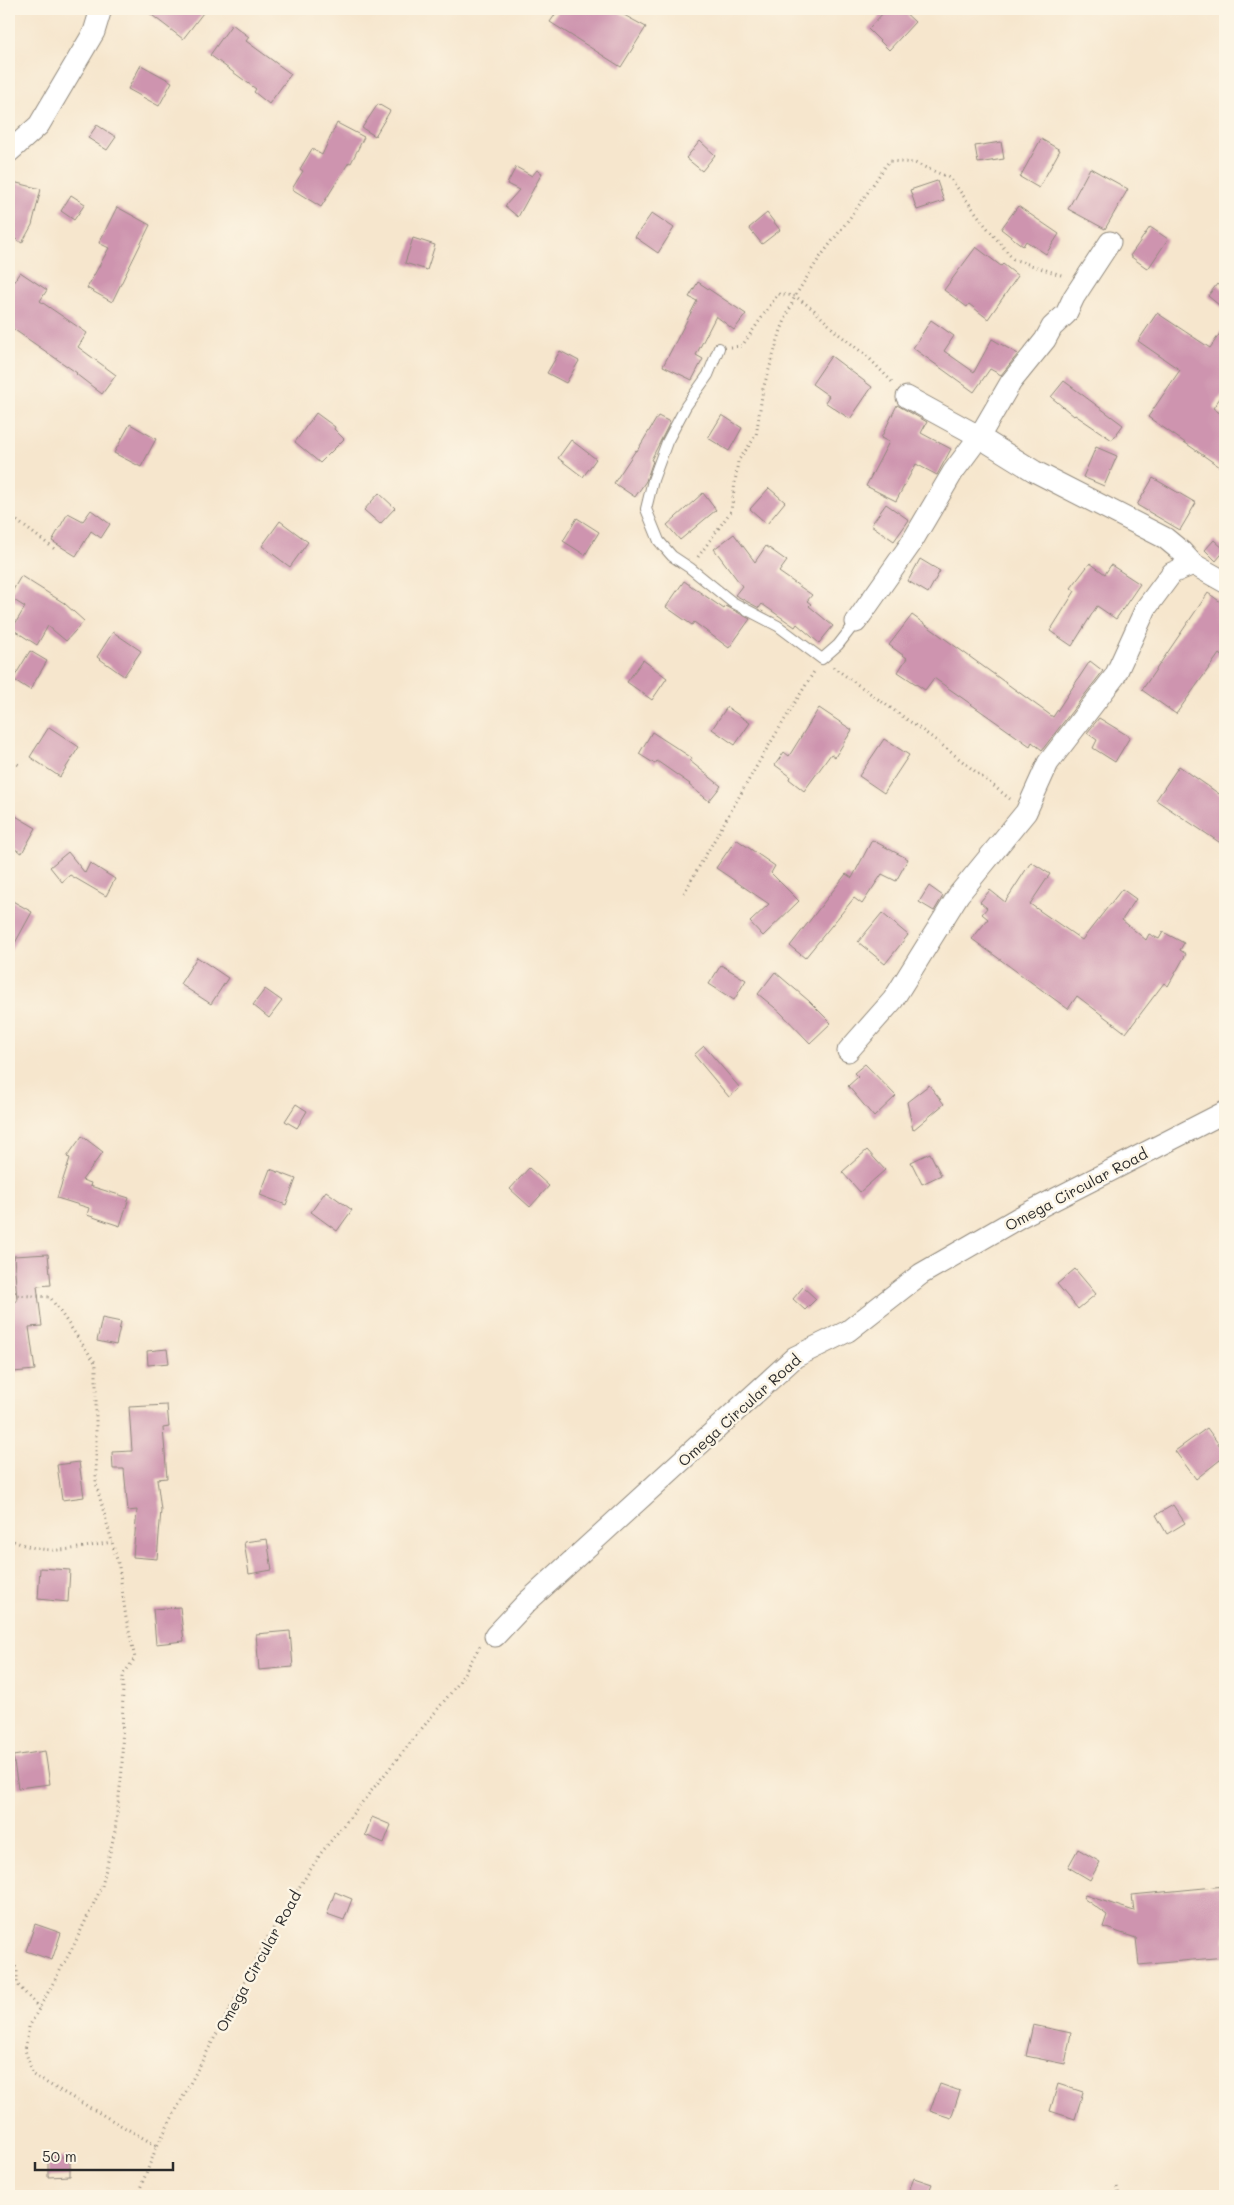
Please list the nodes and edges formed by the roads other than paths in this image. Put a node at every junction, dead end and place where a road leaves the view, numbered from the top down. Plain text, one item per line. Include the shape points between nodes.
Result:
1 (101, 9) edge
2 (9, 152) edge
3 (1110, 242) dead end
4 (719, 348) road end
5 (906, 397) road end
6 (979, 437) junction
7 (1193, 564) junction
8 (1225, 582) edge
9 (856, 622) joint
10 (848, 1051) dead end
11 (1225, 1112) edge
12 (487, 1642) road end

1 - 2 street via 94,32 39,125
3 - 6 street via 1066,314 1052,327 1011,382
4 - 9 lane via 708,374 667,442 653,480 646,509 659,541 672,556 732,602 778,626 822,659
5 - 6 street
6 - 7 street via 1034,471 1164,538
6 - 9 street
7 - 8 street
7 - 10 street via 1172,573 1146,608 1115,676 1048,763 1026,812 959,894 893,1000
11 - 12 street, Omega Circular Road via 1020,1217 921,1274 848,1331 795,1357

